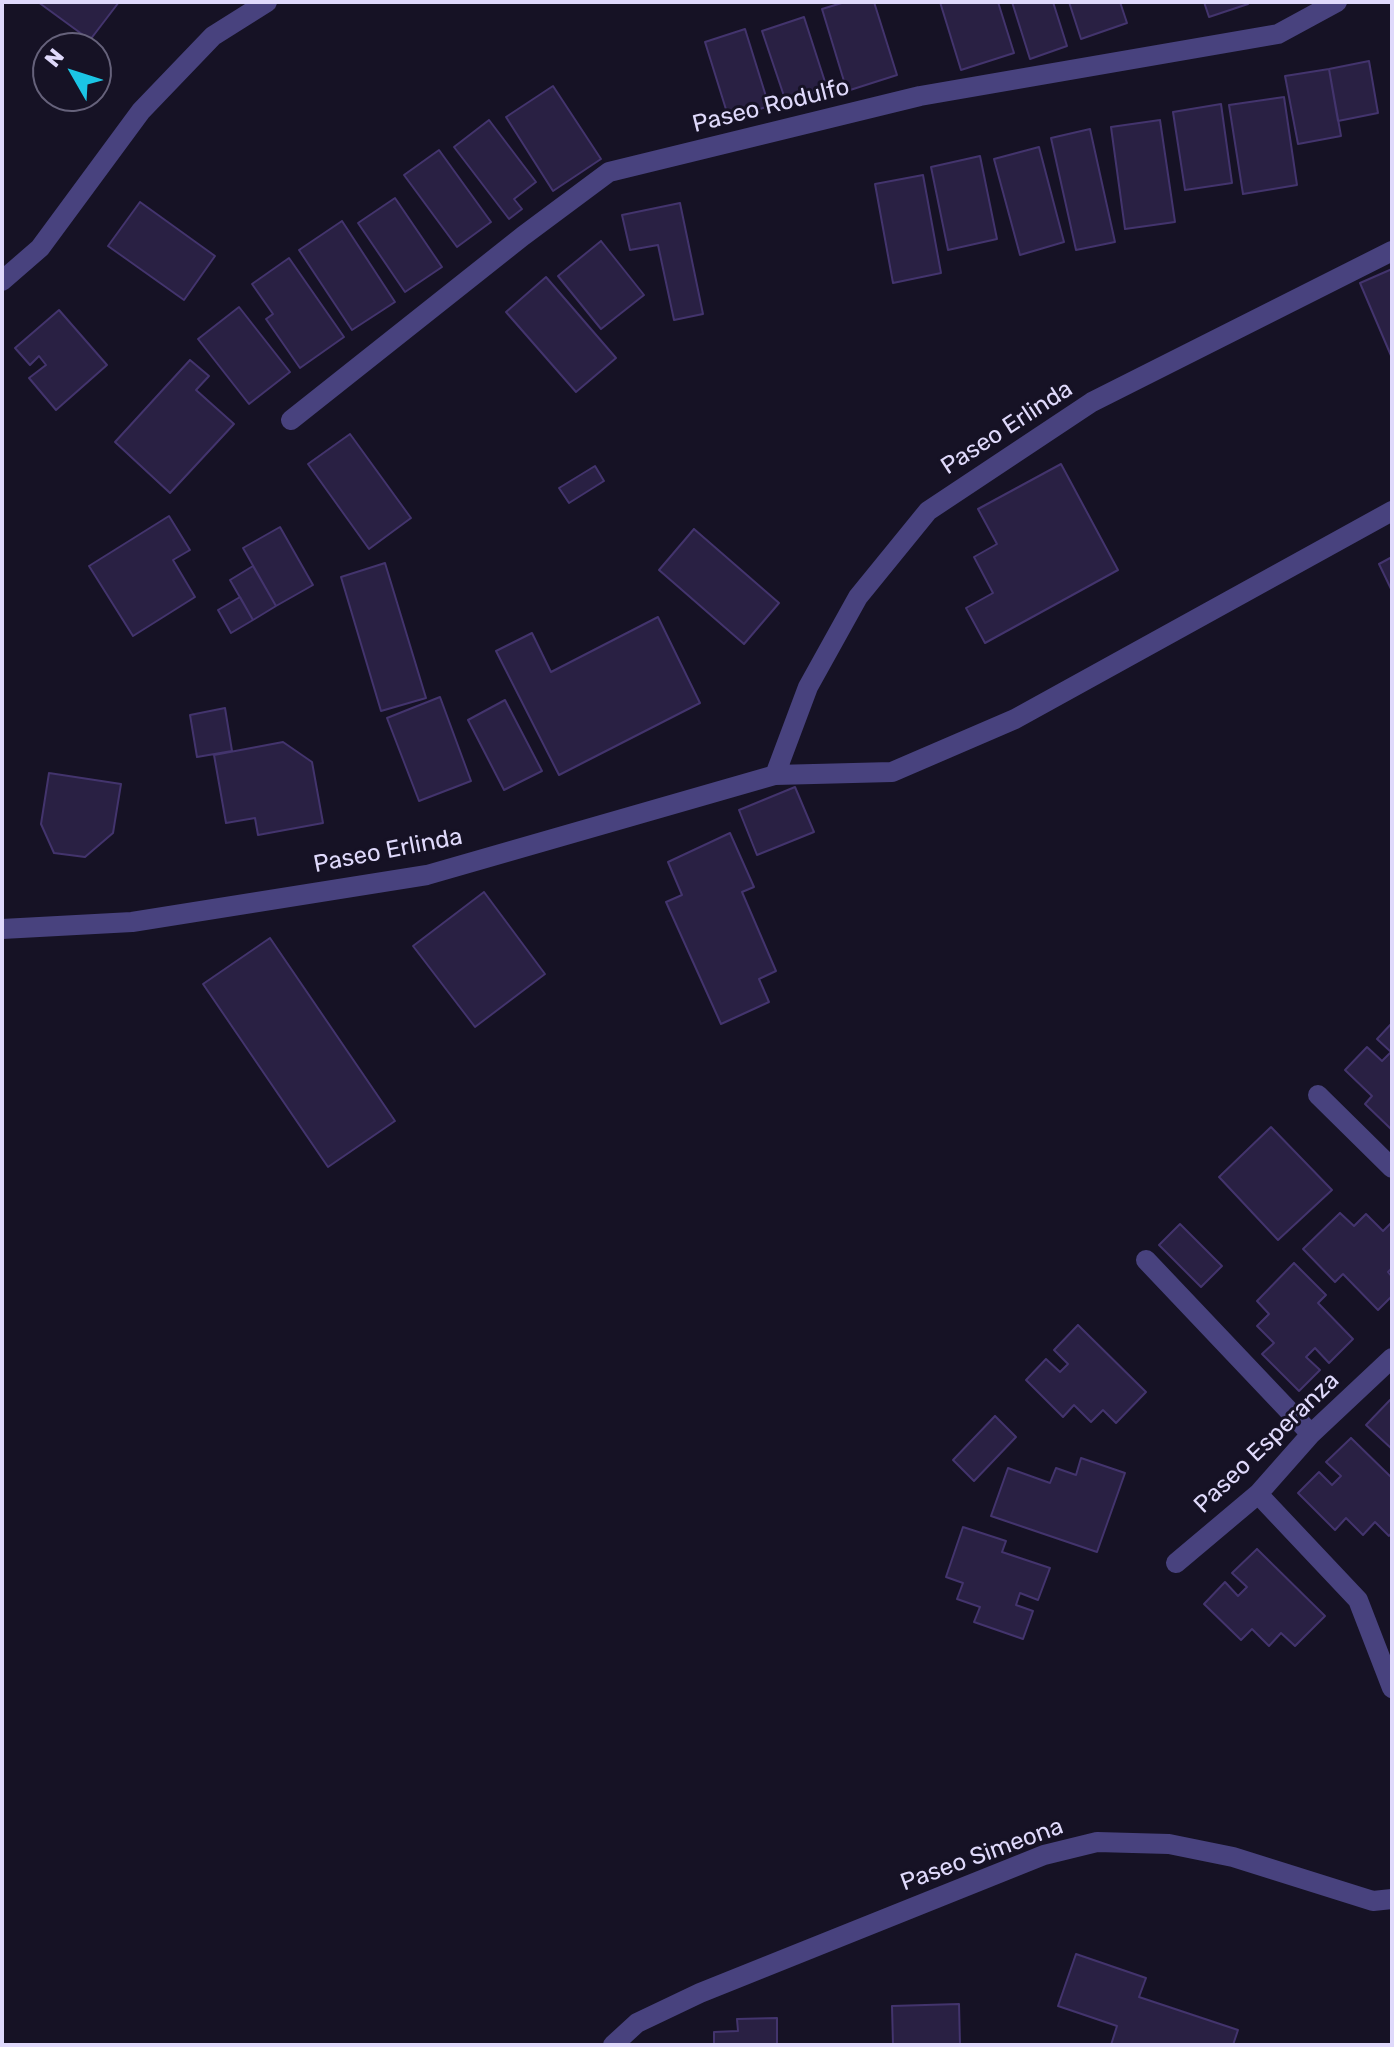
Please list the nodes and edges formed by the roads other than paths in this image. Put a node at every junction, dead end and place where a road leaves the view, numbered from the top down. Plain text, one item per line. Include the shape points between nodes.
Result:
1 (267, 2) edge
2 (1337, 2) edge
3 (1392, 251) edge
4 (2, 281) edge
5 (291, 420) dead end
6 (1392, 511) edge
7 (775, 775) junction
8 (2, 929) edge
9 (1318, 1095) dead end
10 (1392, 1168) edge
11 (1146, 1260) dead end
12 (1392, 1358) edge
13 (1311, 1434) junction
14 (1258, 1494) junction
15 (1176, 1563) dead end
16 (1392, 1688) edge
17 (1392, 1899) edge
18 (613, 2045) edge

1 - 4 street via 213,36 141,111 40,248
2 - 5 street, Paseo Rodulfo via 1278,34 920,96 609,172
3 - 7 street, Paseo Erlinda via 1092,402 928,511 858,597 808,687
6 - 7 street, Paseo Erlinda via 1015,719 947,749 892,772
7 - 8 street, Paseo Erlinda via 427,875 132,922
9 - 10 street
11 - 13 street
12 - 13 street, Paseo Esperanza
13 - 14 street, Paseo Esperanza
14 - 15 street, Paseo Esperanza
14 - 16 street via 1358,1600
17 - 18 street, Paseo Simeona via 1373,1901 1233,1857 1169,1844 1097,1842 1044,1855 700,1993 637,2023

